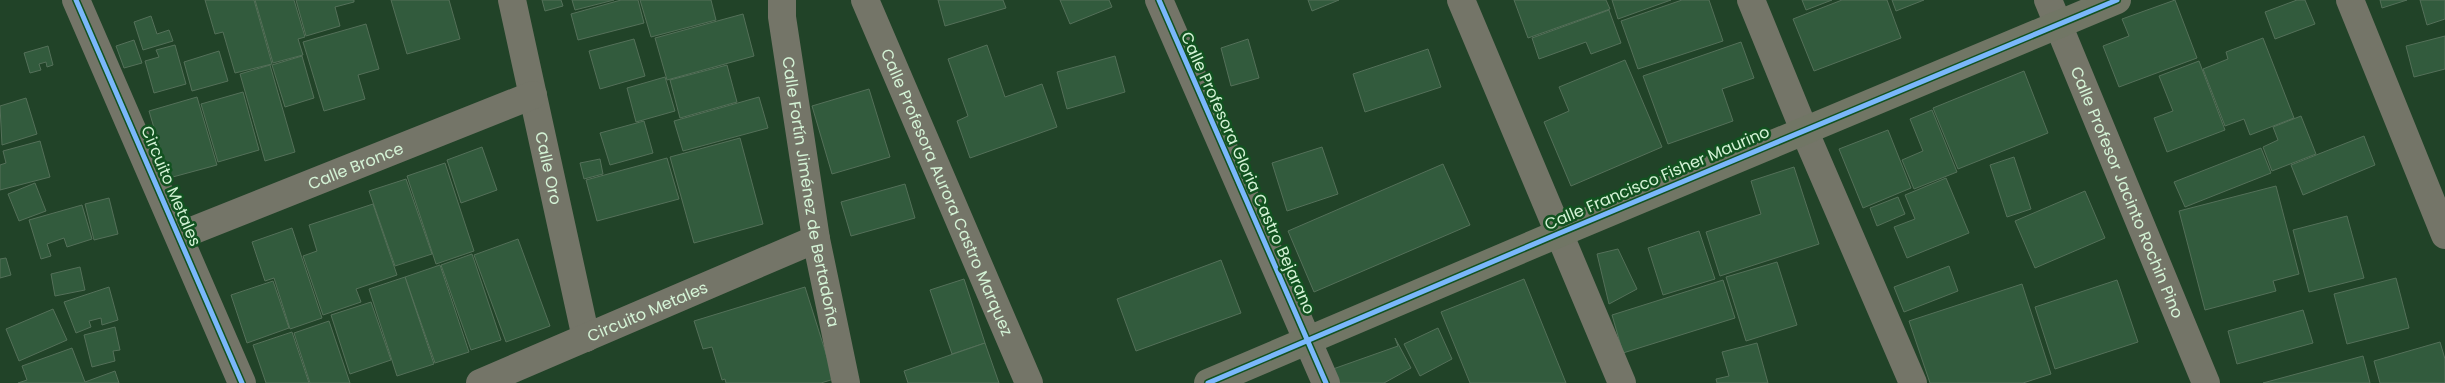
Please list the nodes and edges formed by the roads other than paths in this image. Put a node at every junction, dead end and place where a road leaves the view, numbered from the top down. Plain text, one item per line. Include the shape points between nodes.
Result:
1 (76, 0) edge
2 (512, 0) edge
3 (782, 0) edge
4 (865, 0) edge
5 (1159, 0) edge
6 (1461, 0) edge
7 (1751, 0) edge
8 (2048, 0) edge
9 (2117, 0) edge
10 (2350, 0) edge
11 (2059, 25) junction
12 (532, 95) junction
13 (1804, 130) junction
14 (1560, 232) junction
15 (2445, 235) edge
16 (179, 236) junction
17 (816, 239) junction
18 (586, 338) junction
19 (1308, 340) junction
20 (242, 383) edge
21 (480, 383) edge
22 (846, 383) edge
23 (1029, 383) edge
24 (1208, 383) edge
25 (1326, 383) edge
26 (1622, 383) edge
27 (1913, 383) edge
28 (2206, 383) edge

1 - 16 street, Circuito Metales
2 - 12 street, Calle Oro
3 - 17 street, Calle Fortín Jiménez de Bertadoña
4 - 23 street, Calle Profesora Aurora Castro Marquez
5 - 19 street, Calle Profesora Gloria Castro Bejarano
6 - 14 street
7 - 13 street
8 - 11 street, Calle Profesor Jacinto Rochin Pino
9 - 11 street, Calle Francisco Fisher Maurino
10 - 15 street
11 - 13 street, Calle Francisco Fisher Maurino
11 - 28 street, Calle Profesor Jacinto Rochin Pino
12 - 16 street, Calle Bronce
12 - 18 street, Calle Oro
13 - 14 street, Calle Francisco Fisher Maurino
13 - 27 street
14 - 19 street, Calle Francisco Fisher Maurino
14 - 26 street
16 - 20 street, Circuito Metales
17 - 18 street, Circuito Metales
17 - 22 street, Calle Fortín Jiménez de Bertadoña
18 - 21 street, Circuito Metales
19 - 24 street, Calle Francisco Fisher Maurino
19 - 25 street, Calle Profesora Gloria Castro Bejarano

